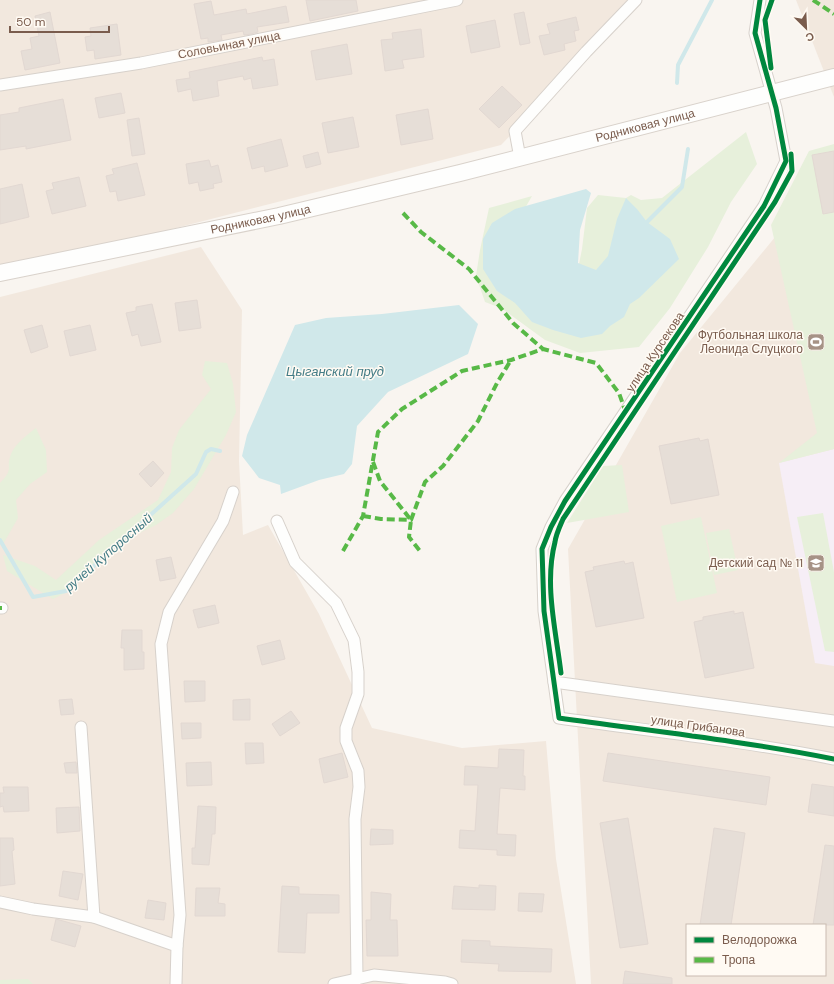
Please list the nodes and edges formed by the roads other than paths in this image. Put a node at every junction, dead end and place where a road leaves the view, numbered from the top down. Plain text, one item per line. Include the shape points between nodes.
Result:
1 (457, 0) edge
2 (636, 0) edge
3 (760, 0) edge
4 (834, 77) edge
5 (0, 85) edge
6 (772, 94) junction
7 (520, 158) junction
8 (0, 273) edge
9 (233, 492) dead end
10 (276, 521) dead end
11 (554, 682) junction
12 (559, 718) joint
13 (834, 721) edge
14 (80, 726) dead end
15 (834, 759) edge
16 (0, 902) edge
17 (94, 917) junction
18 (177, 946) junction
19 (356, 979) junction
20 (176, 984) edge
21 (334, 984) edge
22 (452, 984) edge

1 - 5 street, Соловьиная улица via 141,63
2 - 7 street via 516,131
3 - 6 street, улица Курсекова via 755,32
4 - 6 main road, Родниковая улица
6 - 7 main road, Родниковая улица
6 - 11 street, улица Курсекова via 786,161 778,178 759,212 565,502 542,549 544,611
7 - 8 main road, Родниковая улица via 279,216
9 - 18 street via 222,521 169,612 161,644 180,915
10 - 19 street via 295,562 336,603 354,640 358,694 346,728 346,741 358,770 359,787 355,819
11 - 12 street, улица Курсекова
11 - 13 street, улица Грибанова
12 - 15 street, улица Грибанова via 686,734
14 - 17 street
16 - 17 street
17 - 18 street
18 - 20 street
19 - 21 street
19 - 22 street via 374,975

